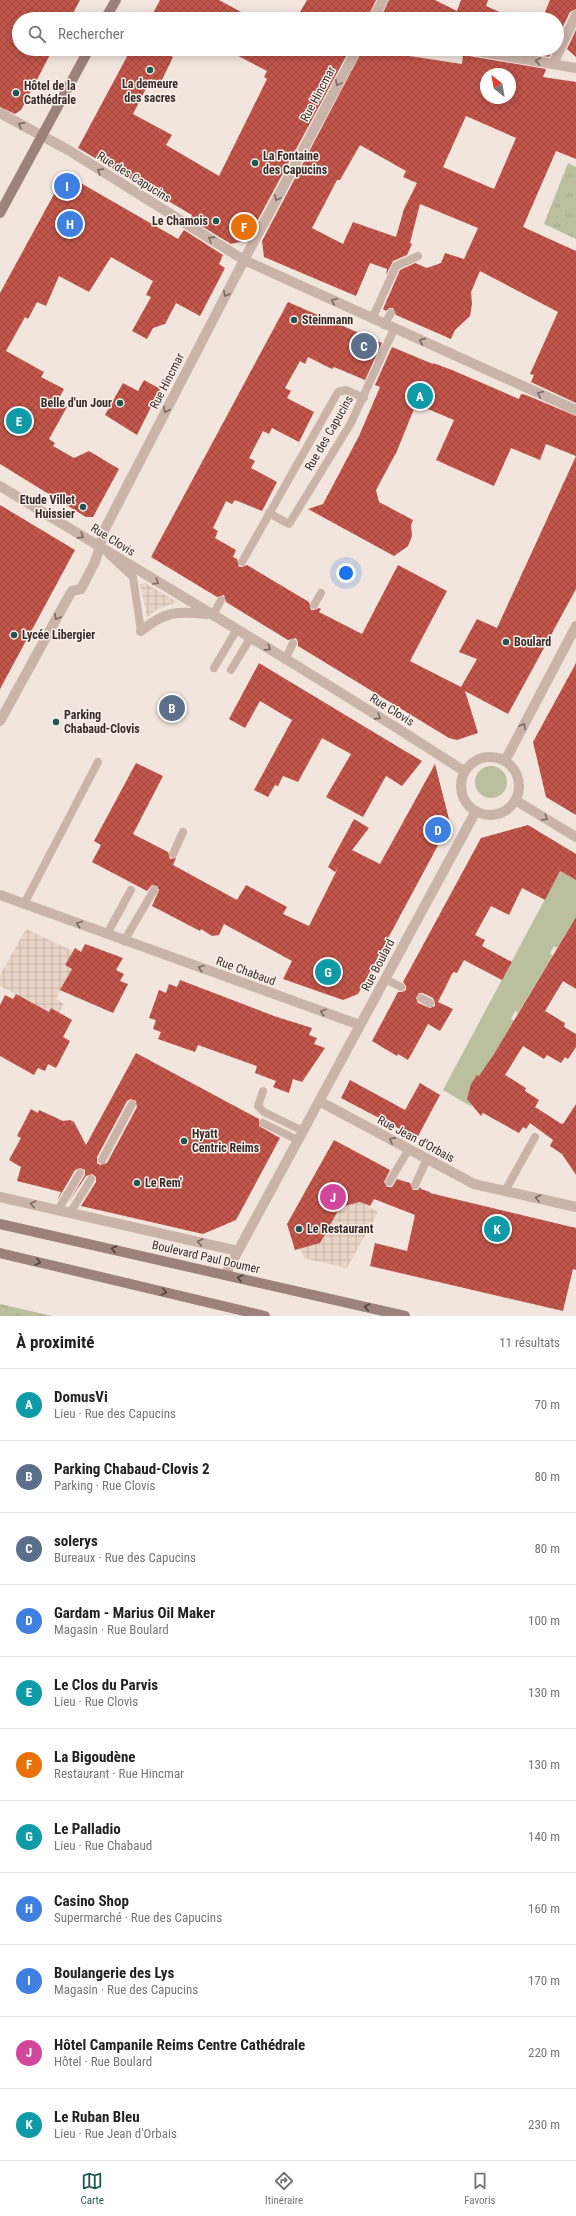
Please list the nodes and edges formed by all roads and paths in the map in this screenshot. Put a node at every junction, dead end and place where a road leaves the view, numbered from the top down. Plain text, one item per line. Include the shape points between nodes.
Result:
1 (116, 0) edge
2 (383, 0) edge
3 (109, 12) edge
4 (377, 12) edge
5 (576, 14) edge
6 (564, 40) edge
7 (85, 56) edge
8 (353, 56) edge
9 (508, 56) edge
10 (557, 56) edge
11 (553, 64) junction
12 (576, 68) edge
13 (0, 113) edge
14 (42, 137) junction
15 (0, 213) edge
16 (418, 256) dead end
17 (244, 260) junction
18 (391, 313) dead end
19 (372, 319) junction
20 (384, 325) junction
21 (394, 329) junction
22 (364, 398) junction
23 (576, 410) edge
24 (0, 486) edge
25 (268, 513) junction
26 (99, 547) junction
27 (242, 562) dead end
28 (321, 593) dead end
29 (221, 600) dead end
30 (314, 605) dead end
31 (213, 615) junction
32 (576, 626) edge
33 (237, 629) junction
34 (141, 631) joint
35 (251, 637) junction
36 (293, 643) dead end
37 (285, 660) junction
38 (214, 668) dead end
39 (231, 670) dead end
40 (0, 721) edge
41 (505, 761) junction
42 (98, 762) dead end
43 (464, 771) junction
44 (515, 800) junction
45 (476, 811) junction
46 (183, 832) dead end
47 (576, 837) edge
48 (173, 854) dead end
49 (131, 890) dead end
50 (154, 890) dead end
51 (0, 895) edge
52 (24, 904) junction
53 (107, 934) junction
54 (124, 941) junction
55 (385, 979) junction
56 (401, 987) dead end
57 (421, 998) dead end
58 (430, 1003) dead end
59 (360, 1025) junction
60 (263, 1090) dead end
61 (319, 1101) junction
62 (132, 1104) dead end
63 (263, 1123) dead end
64 (303, 1131) junction
65 (535, 1137) dead end
66 (298, 1140) junction
67 (409, 1149) junction
68 (427, 1159) junction
69 (102, 1160) dead end
70 (80, 1173) dead end
71 (91, 1179) dead end
72 (389, 1182) dead end
73 (415, 1185) dead end
74 (504, 1191) junction
75 (0, 1196) edge
76 (576, 1207) edge
77 (58, 1210) junction
78 (70, 1212) junction
79 (0, 1224) edge
80 (238, 1251) junction
81 (0, 1253) edge
82 (226, 1275) junction
83 (265, 1316) edge
84 (405, 1316) edge

1 - 3 main road
2 - 4 street
5 - 6 street
7 - 14 main road
8 -> 17 street, Rue Hincmar
11 -> 9 street
10 - 11 street
11 - 12 street
14 -> 13 street, Rue des Capucins
14 - 15 main road
17 -> 14 street, Rue des Capucins via 70,150
16 - 19 lane via 396,266
19 -> 17 street, Rue des Capucins
17 -> 26 street, Rue Hincmar via 110,519
18 - 20 lane
19 - 20 street, Rue des Capucins
20 - 21 street, Rue des Capucins
21 - 22 lane, Rue des Capucins
23 -> 21 street, Rue des Capucins
22 - 25 lane via 346,390 338,392
22 - 25 lane, Rue des Capucins via 289,524
24 -> 26 street, Rue Clovis
25 - 27 lane
26 -> 31 street, Rue Clovis
26 - 34 lane via 133,577
26 -> 40 street, Rue Hincmar via 95,562 81,589 72,591
28 - 30 lane
29 - 31 lane
31 - 33 street, Rue Clovis
31 - 34 street via 174,612 158,618
41 -> 32 street
33 - 35 street, Rue Clovis
33 - 38 lane
35 -> 37 street, Rue Clovis
35 - 39 lane
36 - 37 lane
37 -> 43 street, Rue Clovis
41 - 43 street via 487,757 478,759
41 - 44 street via 516,774 518,792
42 - 52 lane
43 - 45 street via 462,793
44 - 45 street via 502,812 493,814
44 -> 47 street
45 - 55 street, Rue Boulard
46 - 48 lane
49 - 53 lane
50 - 54 lane
51 - 52 street, Rue Chabaud
53 -> 52 street, Rue Chabaud
53 - 54 street, Rue Chabaud
59 -> 54 street, Rue Chabaud
55 - 56 lane
55 - 59 street, Rue Boulard
57 - 58 lane
59 - 61 street, Rue Boulard
60 - 64 lane via 258,1106 264,1112
61 - 64 street, Rue Boulard
67 -> 61 street, Rue Jean d'Orbais
62 - 69 lane
63 - 66 lane
64 - 66 street, Rue Boulard
65 - 74 lane
66 - 80 street, Rue Boulard
67 - 68 street, Rue Jean d'Orbais
67 - 72 lane
68 - 73 lane
68 - 74 street, Rue Jean d'Orbais via 474,1184
70 - 77 lane
71 - 78 lane
76 -> 74 street, Rue Jean d'Orbais
77 -> 75 street, Boulevard Paul Doumer
77 - 78 street, Boulevard Paul Doumer
80 -> 78 street, Boulevard Paul Doumer
82 -> 79 main road, Boulevard Paul Doumer
80 - 82 street, Rue Boulard
81 -> 83 main road
84 -> 82 main road, Boulevard Paul Doumer

